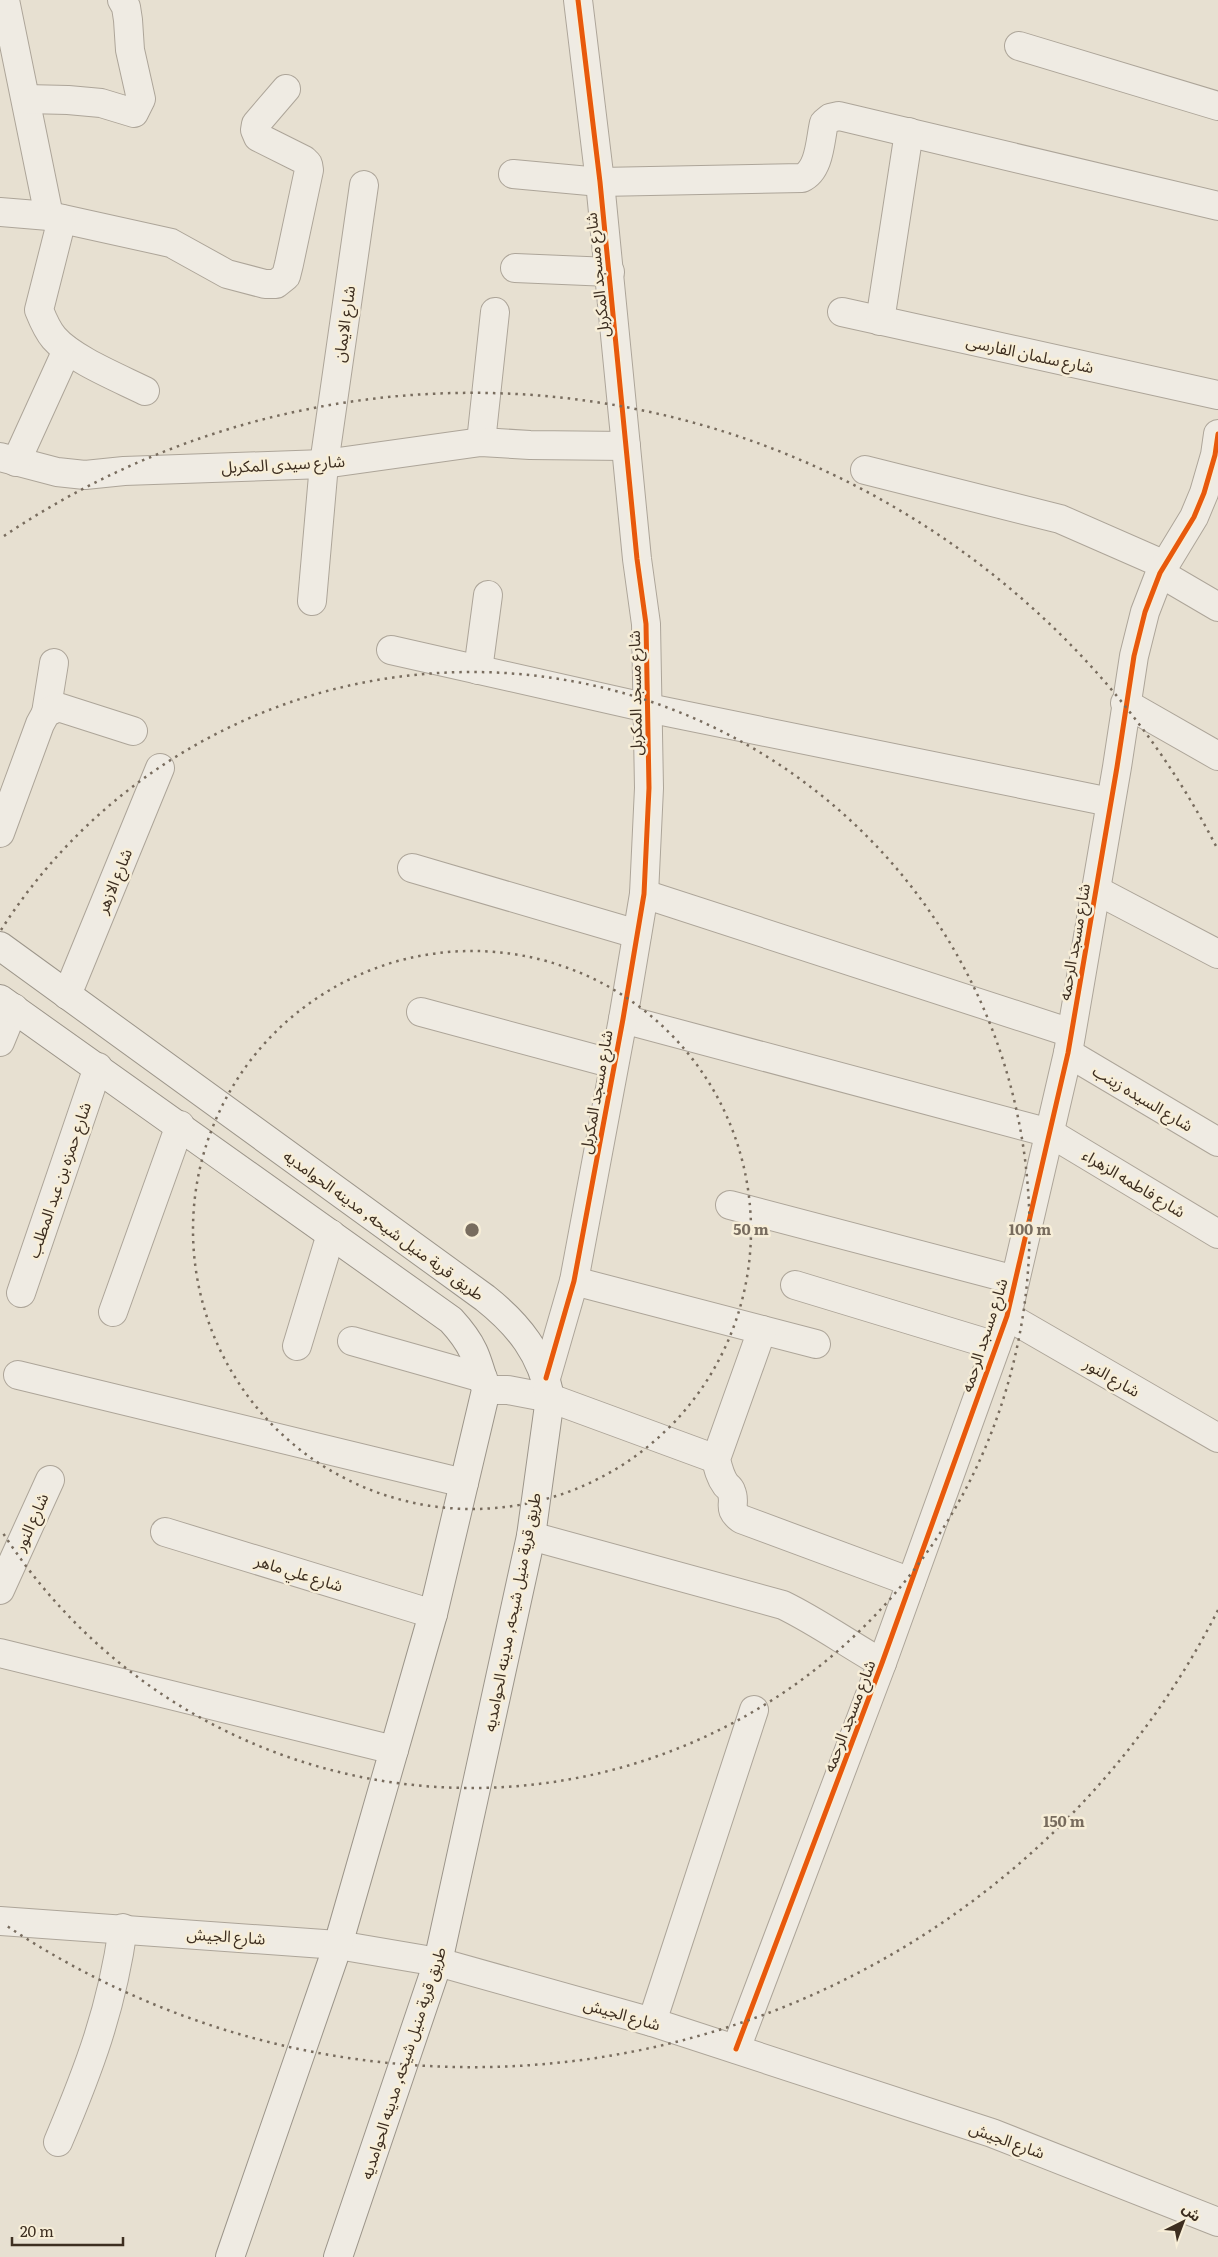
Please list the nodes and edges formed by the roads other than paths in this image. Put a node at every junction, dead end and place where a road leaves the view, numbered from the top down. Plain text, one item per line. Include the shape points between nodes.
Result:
1 (5, 0) edge
2 (122, 0) edge
3 (578, 0) edge
4 (1019, 46) dead end
5 (286, 89) dead end
6 (26, 99) junction
7 (1218, 106) edge
8 (909, 132) junction
9 (513, 174) dead end
10 (600, 182) junction
11 (364, 185) dead end
12 (1218, 206) edge
13 (0, 212) edge
14 (56, 217) junction
15 (516, 268) dead end
16 (610, 272) junction
17 (495, 312) dead end
18 (842, 312) dead end
19 (880, 320) junction
20 (67, 350) junction
21 (145, 391) dead end
22 (1218, 395) edge
23 (1218, 434) edge
24 (480, 442) junction
25 (626, 446) junction
26 (8, 460) edge
27 (324, 464) junction
28 (865, 470) dead end
29 (1211, 496) edge
30 (1163, 569) junction
31 (488, 595) dead end
32 (312, 601) dead end
33 (1218, 607) edge
34 (391, 650) dead end
35 (54, 663) dead end
36 (478, 670) junction
37 (1125, 704) junction
38 (648, 708) junction
39 (46, 713) junction
40 (133, 731) dead end
41 (1218, 756) edge
42 (160, 768) dead end
43 (1110, 802) junction
44 (0, 833) edge
45 (412, 868) dead end
46 (1096, 890) junction
47 (644, 894) junction
48 (637, 934) junction
49 (0, 946) edge
50 (1218, 954) edge
51 (67, 995) junction
52 (7, 1004) edge
53 (421, 1012) dead end
54 (622, 1019) junction
55 (0, 1042) edge
56 (1070, 1043) junction
57 (614, 1064) junction
58 (98, 1068) junction
59 (180, 1125) junction
60 (1050, 1133) junction
61 (1218, 1142) edge
62 (730, 1205) dead end
63 (331, 1234) junction
64 (1218, 1234) edge
65 (1015, 1280) junction
66 (574, 1281) junction
67 (795, 1285) dead end
68 (20, 1293) dead end
69 (113, 1312) dead end
70 (1007, 1316) junction
71 (762, 1330) junction
72 (352, 1341) dead end
73 (816, 1344) dead end
74 (297, 1346) dead end
75 (996, 1346) junction
76 (18, 1375) dead end
77 (518, 1388) junction
78 (1218, 1438) edge
79 (716, 1459) junction
80 (50, 1480) dead end
81 (464, 1483) junction
82 (165, 1532) dead end
83 (531, 1536) junction
84 (911, 1582) junction
85 (0, 1590) edge
86 (433, 1614) junction
87 (0, 1653) edge
88 (882, 1663) junction
89 (754, 1710) dead end
90 (394, 1750) junction
91 (0, 1921) edge
92 (122, 1928) junction
93 (338, 1945) junction
94 (438, 1962) junction
95 (652, 2022) junction
96 (736, 2049) junction
97 (58, 2142) dead end
98 (1218, 2222) edge
99 (230, 2257) edge
100 (338, 2257) edge

1 - 6 street
2 - 6 street via 141,99 134,113 101,103
3 - 10 street, شارع مسجد المكربل
4 - 7 street
5 - 14 street via 256,124 255,130 258,136 304,160 309,170 286,276 276,284 227,274 171,243
6 - 14 street
8 - 10 street via 839,116 830,118 824,123 815,165 809,175 802,178
8 - 12 street
8 - 19 street
9 - 10 street
10 - 16 street, شارع مسجد المكربل
11 - 27 street, شارع الايمان
13 - 14 street
14 - 20 street via 39,310 44,324
15 - 16 street
16 - 25 street, شارع مسجد المكربل
17 - 24 street
18 - 19 street, شارع سلمان الفارسى
19 - 22 street, شارع سلمان الفارسى
20 - 21 street
20 - 26 street
23 - 29 street, شارع مسجد الرحمه
24 - 25 street, شارع سيدى المكربل
24 - 27 street, شارع سيدى المكربل
25 - 38 street, شارع مسجد المكربل via 646,624
26 - 27 street, شارع سيدى المكربل via 85,475
27 - 32 street, شارع الايمان
28 - 30 street via 1060,519
29 - 30 street, شارع مسجد الرحمه via 1194,517
30 - 33 street
30 - 37 street, شارع مسجد الرحمه via 1138,638
31 - 36 street
34 - 36 street
35 - 39 street
36 - 38 street
37 - 41 street
37 - 43 street, شارع مسجد الرحمه
38 - 43 street
38 - 47 street, شارع مسجد المكربل via 650,788
39 - 40 street via 58,708
39 - 44 street
42 - 51 street, شارع الازهر
43 - 46 street, شارع مسجد الرحمه
45 - 48 street
46 - 50 street
46 - 56 street, شارع مسجد الرحمه
47 - 48 street, شارع مسجد المكربل
47 - 56 street, شارع السيده زينب
48 - 54 street, شارع مسجد المكربل
49 - 51 street, طريق قرية منيل شيحه, مدينه الحوامديه
51 - 77 street, طريق قرية منيل شيحه, مدينه الحوامديه via 509,1316 528,1340
52 - 55 street
52 - 58 street, طريق قرية منيل شيحه, مدينه الحوامديه
53 - 57 street
54 - 57 street, شارع مسجد المكربل
54 - 60 street, شارع فاطمه الزهراء
56 - 60 street, شارع مسجد الرحمه
56 - 61 street, شارع السيده زينب
57 - 66 street, شارع مسجد المكربل
58 - 59 street, طريق قرية منيل شيحه, مدينه الحوامديه
58 - 68 street, شارع حمزه بن عبد المطلب
59 - 63 street, طريق قرية منيل شيحه, مدينه الحوامديه
59 - 69 street
60 - 64 street, شارع فاطمه الزهراء
60 - 65 street, شارع مسجد الرحمه
62 - 65 street
63 - 74 street
63 - 77 street, طريق قرية منيل شيحه, مدينه الحوامديه via 451,1320 466,1336 477,1356
65 - 70 street, شارع مسجد الرحمه
66 - 71 street
66 - 77 street, شارع مسجد المكربل
67 - 75 street
70 - 75 street, شارع مسجد الرحمه
70 - 78 street, شارع النور
71 - 73 street
71 - 79 street
72 - 77 street
75 - 84 street, شارع مسجد الرحمه
76 - 81 street
77 - 79 street
77 - 81 street, طريق قرية منيل شيحه, مدينه الحوامديه
77 - 83 street, طريق قرية منيل شيحه, مدينه الحوامديه
79 - 84 street via 722,1478 731,1490 734,1514
80 - 85 street, شارع النور
81 - 86 street, طريق قرية منيل شيحه, مدينه الحوامديه
82 - 86 street, شارع علي ماهر
83 - 88 street via 783,1605 812,1618
83 - 94 street, طريق قرية منيل شيحه, مدينه الحوامديه
84 - 88 street, شارع مسجد الرحمه
86 - 90 street, طريق قرية منيل شيحه, مدينه الحوامديه
87 - 90 street
88 - 96 street, شارع مسجد الرحمه
89 - 95 street
90 - 93 street, طريق قرية منيل شيحه, مدينه الحوامديه
91 - 92 street, شارع الجيش
92 - 93 street, شارع الجيش
92 - 97 street via 117,1971 103,2025
93 - 94 street, شارع الجيش
93 - 99 street, طريق قرية منيل شيحه, مدينه الحوامديه
94 - 95 street, شارع الجيش
94 - 100 street, طريق قرية منيل شيحه, مدينه الحوامديه
95 - 96 street, شارع الجيش
96 - 98 street, شارع الجيش via 992,2133

